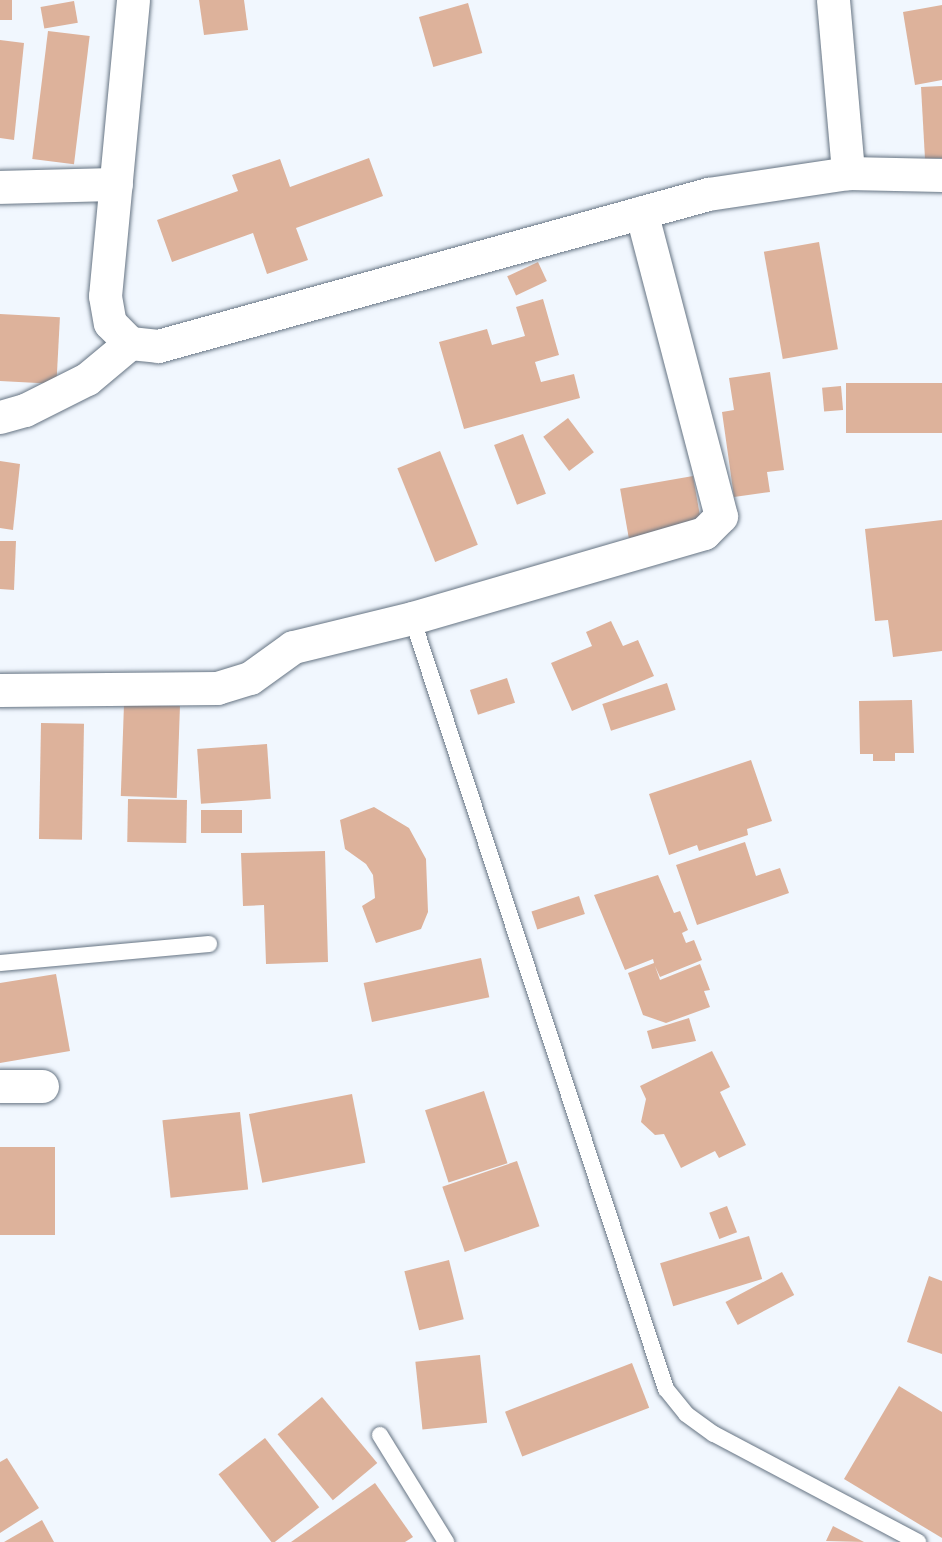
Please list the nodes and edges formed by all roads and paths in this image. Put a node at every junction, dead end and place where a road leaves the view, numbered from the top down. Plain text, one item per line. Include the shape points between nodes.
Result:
1 (133, 0) edge
2 (833, 0) edge
3 (848, 173) junction
4 (942, 175) edge
5 (116, 184) junction
6 (0, 187) edge
7 (641, 212) junction
8 (130, 343) junction
9 (0, 416) edge
10 (412, 618) junction
11 (0, 690) edge
12 (209, 944) dead end
13 (0, 963) edge
14 (0, 1086) edge
15 (42, 1086) dead end
16 (380, 1434) dead end
17 (446, 1542) edge
18 (918, 1542) edge

1 - 5 street
2 - 3 street
3 - 4 street
3 - 7 street via 708,194
5 - 6 street
5 - 8 street via 105,296 110,323
7 - 8 street via 158,346
7 - 10 street via 720,516 705,533
8 - 9 street via 87,379 25,410
10 - 11 street via 293,647 250,678 217,688
10 - 18 lane via 666,1389 686,1414 714,1434
12 - 13 lane
14 - 15 street
16 - 17 lane

